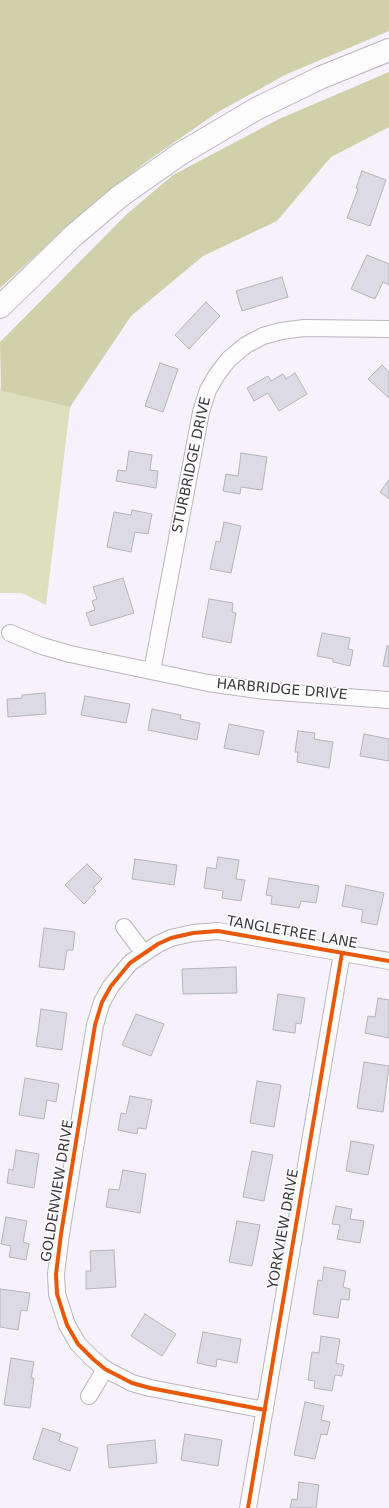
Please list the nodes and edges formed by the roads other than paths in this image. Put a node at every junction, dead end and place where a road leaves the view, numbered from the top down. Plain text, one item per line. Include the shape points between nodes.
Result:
1 (389, 50) edge
2 (0, 307) edge
3 (389, 329) edge
4 (10, 633) dead end
5 (152, 671) junction
6 (389, 700) edge
7 (124, 927) dead end
8 (143, 952) junction
9 (342, 953) junction
10 (389, 961) edge
11 (83, 1098) joint
12 (104, 1369) junction
13 (89, 1396) dead end
14 (265, 1410) junction
15 (248, 1508) edge

1 - 2 main road via 322,77 256,108 180,154 119,198 73,236
3 - 5 street, STURBRIDGE DRIVE via 304,328 281,331 263,336 246,345 216,376 200,412
4 - 5 street, HARBRIDGE DRIVE via 70,654
5 - 6 street, HARBRIDGE DRIVE via 208,683 265,691
7 - 8 street
8 - 9 street, TANGLETREE LANE via 171,938 193,933 218,932
8 - 11 street, TANGLETREE LANE via 111,986 102,1002 95,1025
9 - 10 street, TANGLETREE LANE
9 - 14 street, YORKVIEW DRIVE
11 - 12 street, GOLDENVIEW DRIVE via 60,1234 57,1294 67,1325 78,1344
12 - 13 street
12 - 14 street, GOLDENVIEW DRIVE via 132,1383 150,1388
14 - 15 street, YORKVIEW DRIVE

